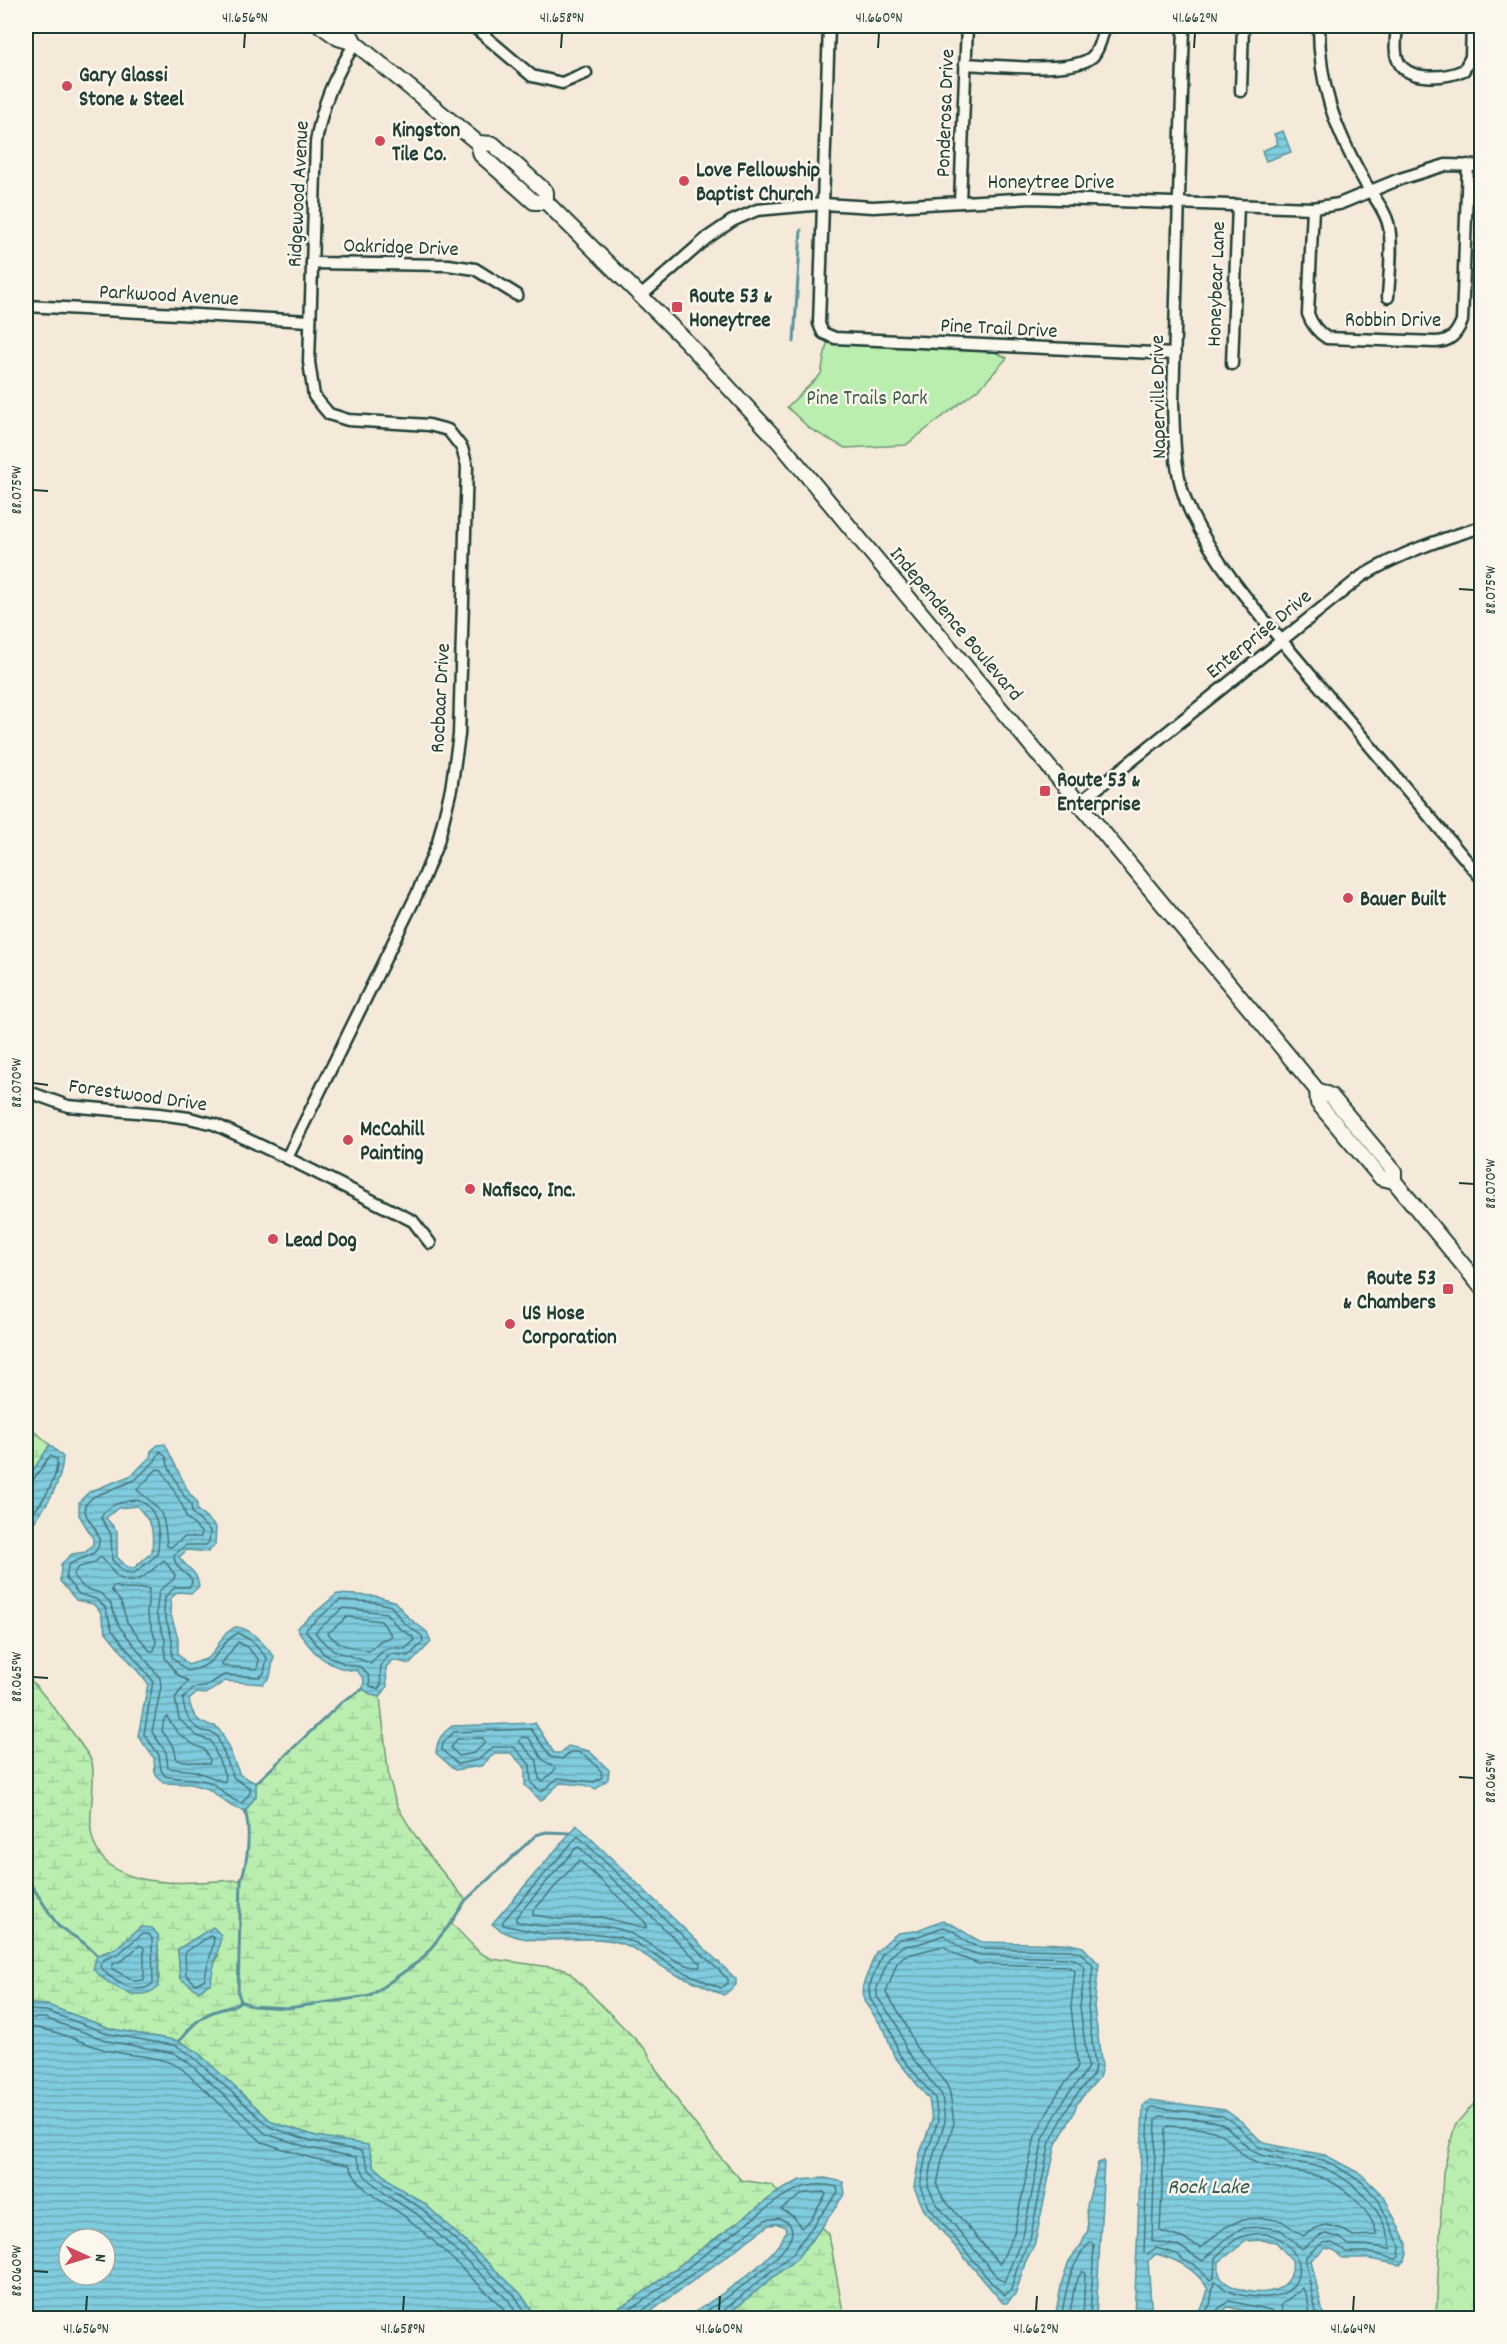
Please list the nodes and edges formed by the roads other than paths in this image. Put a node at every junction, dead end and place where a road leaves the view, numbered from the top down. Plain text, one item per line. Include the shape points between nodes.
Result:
1 (321, 26) edge
2 (346, 26) edge
3 (473, 26) edge
4 (829, 26) edge
5 (967, 26) edge
6 (1105, 26) edge
7 (1184, 26) edge
8 (1243, 26) edge
9 (1319, 26) edge
10 (1397, 26) edge
11 (1472, 26) edge
12 (355, 43) junction
13 (965, 64) junction
14 (586, 72) dead end
15 (1241, 91) dead end
16 (1468, 165) junction
17 (1482, 166) edge
18 (1371, 192) junction
19 (960, 202) junction
20 (1179, 202) junction
21 (823, 204) junction
22 (1238, 205) junction
23 (1313, 208) junction
24 (312, 263) junction
25 (518, 295) dead end
26 (642, 295) junction
27 (1388, 297) dead end
28 (26, 306) edge
29 (310, 321) junction
30 (1175, 354) junction
31 (1232, 364) dead end
32 (1482, 527) edge
33 (1282, 641) junction
34 (1079, 803) junction
35 (1482, 879) edge
36 (26, 1091) edge
37 (287, 1158) junction
38 (430, 1244) dead end
39 (1482, 1288) edge

1 - 12 main road, Independence Boulevard via 338,38
2 - 12 main road, Independence Boulevard
3 - 14 street via 532,76 562,83
4 - 21 street
5 - 13 street, Ponderosa Drive
6 - 13 street via 1094,55 1081,63 1062,67
7 - 20 street, Naperville Drive
8 - 15 street
9 - 18 street via 1323,84 1336,126
10 - 11 street via 1396,57 1402,69 1417,75 1448,77 1464,70 1470,57
12 - 24 street, Ridgewood Avenue via 321,112 316,142
12 - 26 main road, Independence Boulevard via 478,143 481,155 534,202 546,202
13 - 19 street, Ponderosa Drive
16 - 17 street, Honeytree Drive
16 - 18 street, Honeytree Drive via 1430,169
16 - 23 street, Robbin Drive via 1462,321 1451,339 1441,342 1327,338 1320,334 1308,314
18 - 23 street, Honeytree Drive via 1339,204
18 - 27 street via 1389,228
19 - 20 street, Honeytree Drive via 1032,198
19 - 21 street, Honeytree Drive via 873,207
20 - 22 street, Honeytree Drive
20 - 30 street, Naperville Drive
21 - 26 street, Honeytree Drive via 757,210 732,221
21 - 30 street, Pine Trail Drive via 819,324 823,333 835,338
22 - 23 street, Honeytree Drive
22 - 31 street, Honeybear Lane
24 - 25 street, Oakridge Drive via 438,264 475,269
24 - 29 street, Ridgewood Avenue
26 - 34 main road, Independence Boulevard via 780,443
28 - 29 street, Parkwood Avenue
29 - 37 street, Rocbaar Drive via 311,385 314,396 329,414 348,420 429,425 448,430 462,448 467,466 459,735 438,842 417,894
30 - 33 street, Naperville Drive via 1174,447 1179,482 1213,553
32 - 33 street, Enterprise Drive via 1391,559 1335,596
33 - 34 street, Enterprise Drive
33 - 35 street, Naperville Drive
34 - 39 main road, Independence Boulevard via 1317,1090 1331,1096 1394,1171 1394,1181
36 - 37 street, Forestwood Drive via 68,1106 214,1124
37 - 38 street, Forestwood Drive via 413,1221

